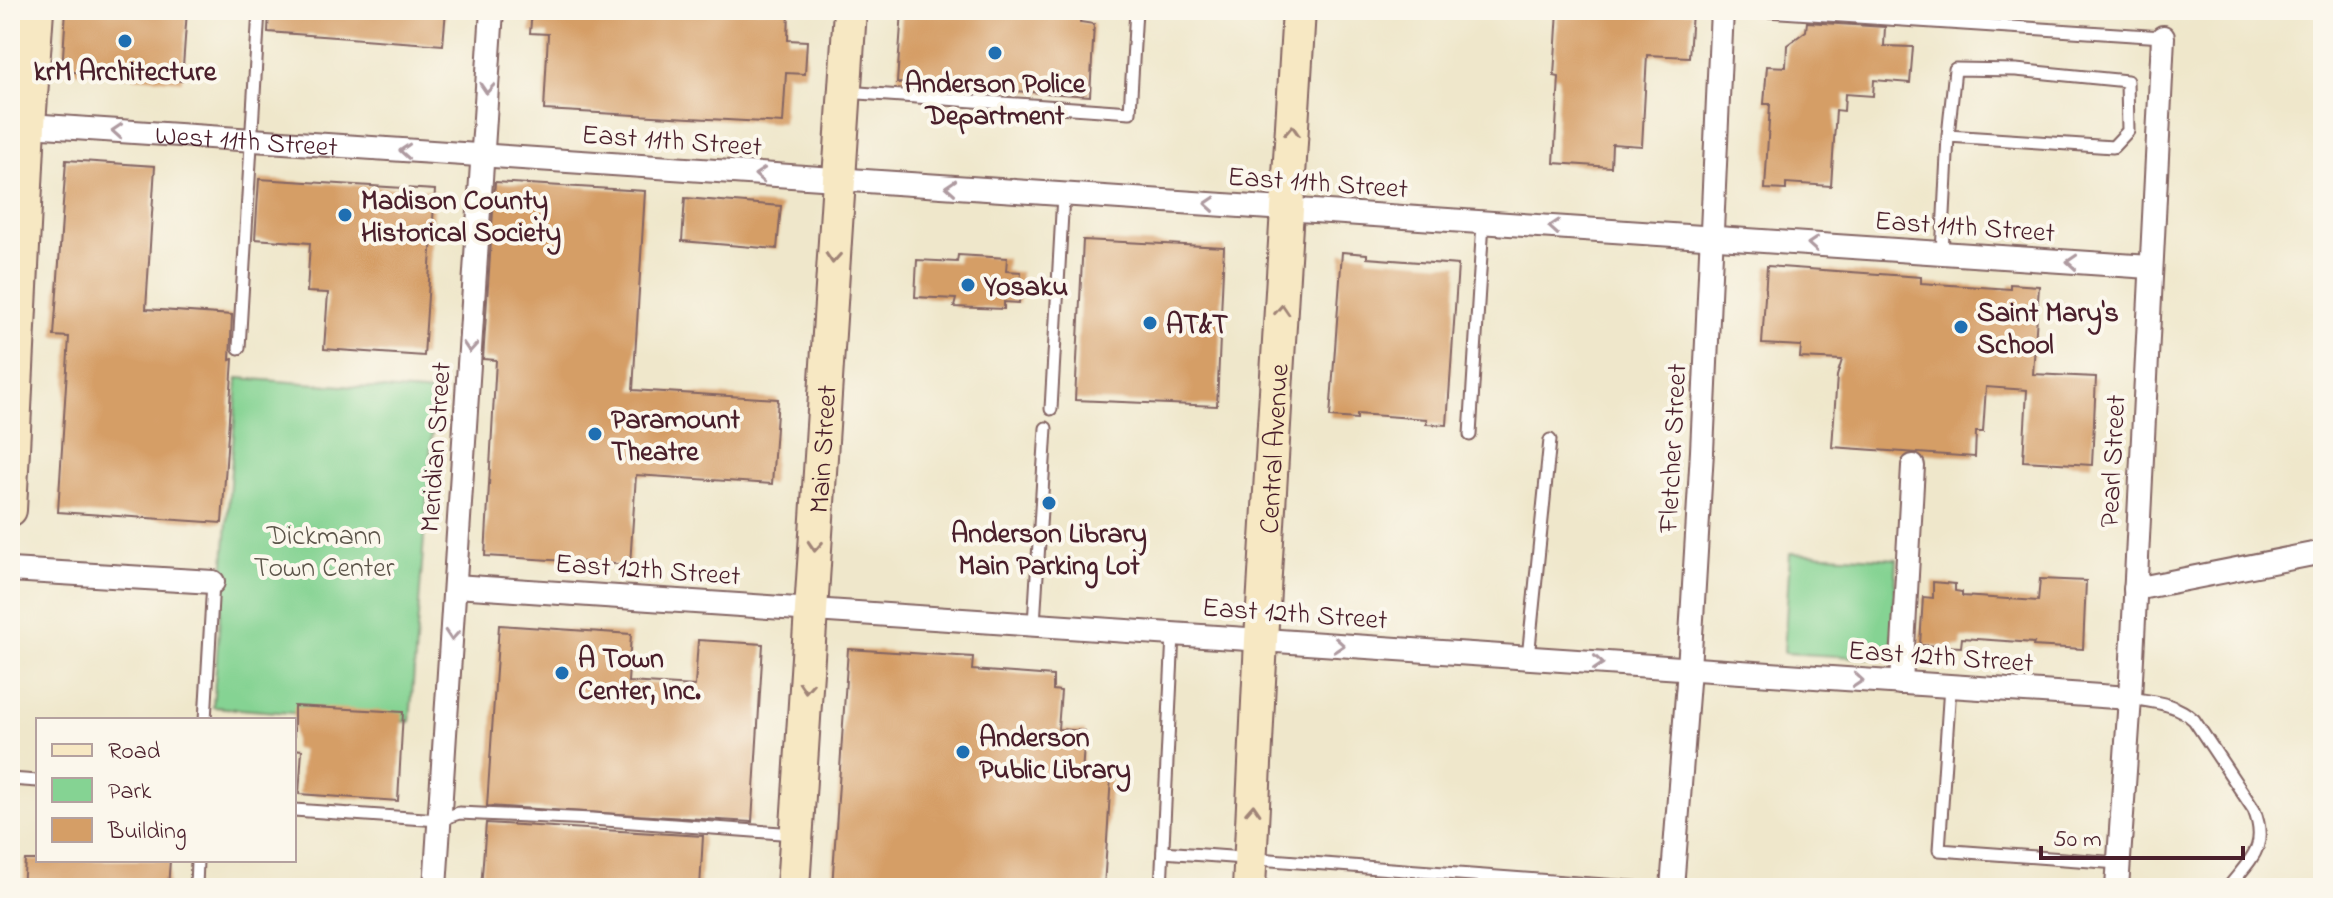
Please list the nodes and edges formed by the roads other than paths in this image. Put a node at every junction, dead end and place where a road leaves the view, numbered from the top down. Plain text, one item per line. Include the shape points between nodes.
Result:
1 (37, 10) edge
2 (259, 10) edge
3 (492, 10) edge
4 (850, 10) edge
5 (1136, 10) edge
6 (1299, 10) edge
7 (1722, 10) edge
8 (1751, 10) edge
9 (2163, 37) joint
10 (844, 92) junction
11 (19, 125) edge
12 (1948, 136) junction
13 (250, 140) junction
14 (483, 156) junction
15 (838, 181) junction
16 (1063, 195) junction
17 (1288, 208) junction
18 (1483, 222) junction
19 (1710, 238) junction
20 (1942, 253) junction
21 (2150, 267) junction
22 (239, 348) dead end
23 (1051, 409) dead end
24 (1046, 428) dead end
25 (1470, 435) dead end
26 (1550, 440) dead end
27 (1913, 466) dead end
28 (10, 510) edge
29 (2321, 556) edge
30 (10, 570) edge
31 (213, 582) joint
32 (455, 586) junction
33 (2135, 589) junction
34 (811, 609) junction
35 (1034, 624) junction
36 (1173, 634) junction
37 (1261, 640) junction
38 (1528, 658) junction
39 (1689, 669) junction
40 (1901, 683) junction
41 (1950, 686) junction
42 (2130, 698) junction
43 (205, 718) edge
44 (10, 779) edge
45 (36, 781) edge
46 (296, 810) edge
47 (439, 820) junction
48 (796, 834) junction
49 (1163, 852) junction
50 (197, 862) edge
51 (2118, 863) junction
52 (1250, 873) edge
53 (196, 888) edge
54 (435, 888) edge
55 (793, 888) edge
56 (1161, 888) edge
57 (1645, 888) edge
58 (1672, 888) edge
59 (2117, 888) edge
60 (2228, 888) edge

1 - 11 street
2 - 13 lane
3 -> 14 street, Meridian Street
4 - 10 street, Main Street
5 - 10 lane via 1130,112
17 -> 6 street, Central Avenue
7 - 19 street, Fletcher Street
8 - 9 lane
9 - 21 street, Pearl Street
10 - 15 street, Main Street
13 -> 11 street, West 11th Street
11 - 28 street
12 - 12 lane via 2113,147 2128,131 2127,81 1955,69
12 - 20 lane
14 -> 13 street, West 11th Street
13 - 22 lane
15 -> 14 street, East 11th Street
14 -> 32 street, Meridian Street
16 -> 15 street, East 11th Street
15 -> 34 street, Main Street
17 -> 16 street, East 11th Street
16 - 23 lane
17 - 18 street, East 11th Street
37 -> 17 street, Central Avenue
19 -> 18 street, East 11th Street
18 - 25 lane
20 -> 19 street, East 11th Street
19 - 39 street, Fletcher Street
21 -> 20 street, East 11th Street
21 - 33 street, Pearl Street
24 - 35 lane
26 - 38 lane
27 - 40 street
29 - 33 street
30 - 31 street
31 - 43 lane
32 - 34 street, East 12th Street
32 -> 47 street, Meridian Street
33 - 42 street, Pearl Street
34 - 35 street, East 12th Street
34 -> 48 street, Main Street
35 - 36 street, East 12th Street
36 - 37 street, East 12th Street
36 - 49 lane
37 -> 38 street, East 12th Street
52 -> 37 street, Central Avenue
38 -> 39 street, East 12th Street
39 -> 40 street, East 12th Street
39 - 58 street, Fletcher Street
40 - 41 street, East 12th Street
41 - 42 street, East 12th Street
41 - 51 lane via 1939,850
42 - 51 street, Pearl Street
42 - 60 lane via 2183,709 2254,810 2261,840
44 - 45 lane
46 - 47 lane
47 - 48 lane via 474,813
47 - 54 street, Meridian Street
48 - 55 street, Main Street
49 - 52 lane
49 - 56 lane
50 - 53 lane
51 - 59 street, Pearl Street
52 - 57 lane

